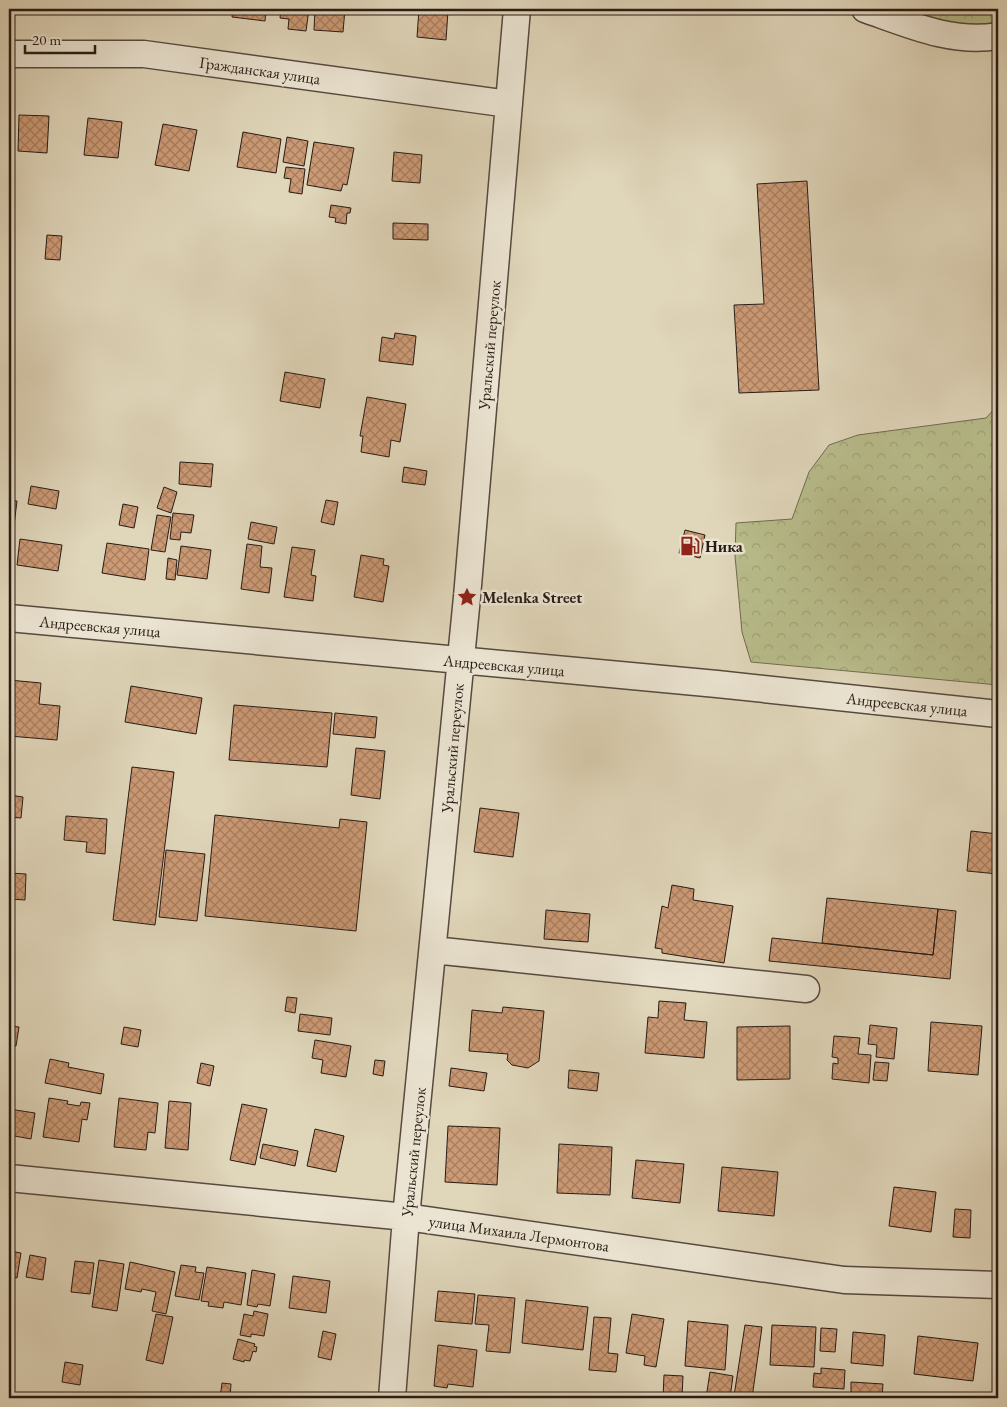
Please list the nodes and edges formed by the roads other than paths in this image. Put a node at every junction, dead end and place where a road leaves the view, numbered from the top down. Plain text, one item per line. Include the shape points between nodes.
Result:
1 (864, 9) edge
2 (522, 10) edge
3 (998, 36) edge
4 (9, 54) edge
5 (510, 104) junction
6 (9, 618) edge
7 (460, 660) junction
8 (998, 714) edge
9 (433, 950) junction
10 (806, 989) dead end
11 (9, 1178) edge
12 (406, 1217) junction
13 (998, 1285) edge
14 (392, 1398) edge

1 - 3 street via 951,37
2 - 5 street, Уральский переулок
4 - 5 street, Гражданская улица via 144,54
5 - 7 street, Уральский переулок
6 - 7 street, Андреевская улица
7 - 8 street, Андреевская улица
7 - 9 street, Уральский переулок
9 - 10 street
9 - 12 street, Уральский переулок
11 - 12 street, улица Михаила Лермонтова
12 - 13 street, улица Михаила Лермонтова via 844,1280
12 - 14 street, Уральский переулок

